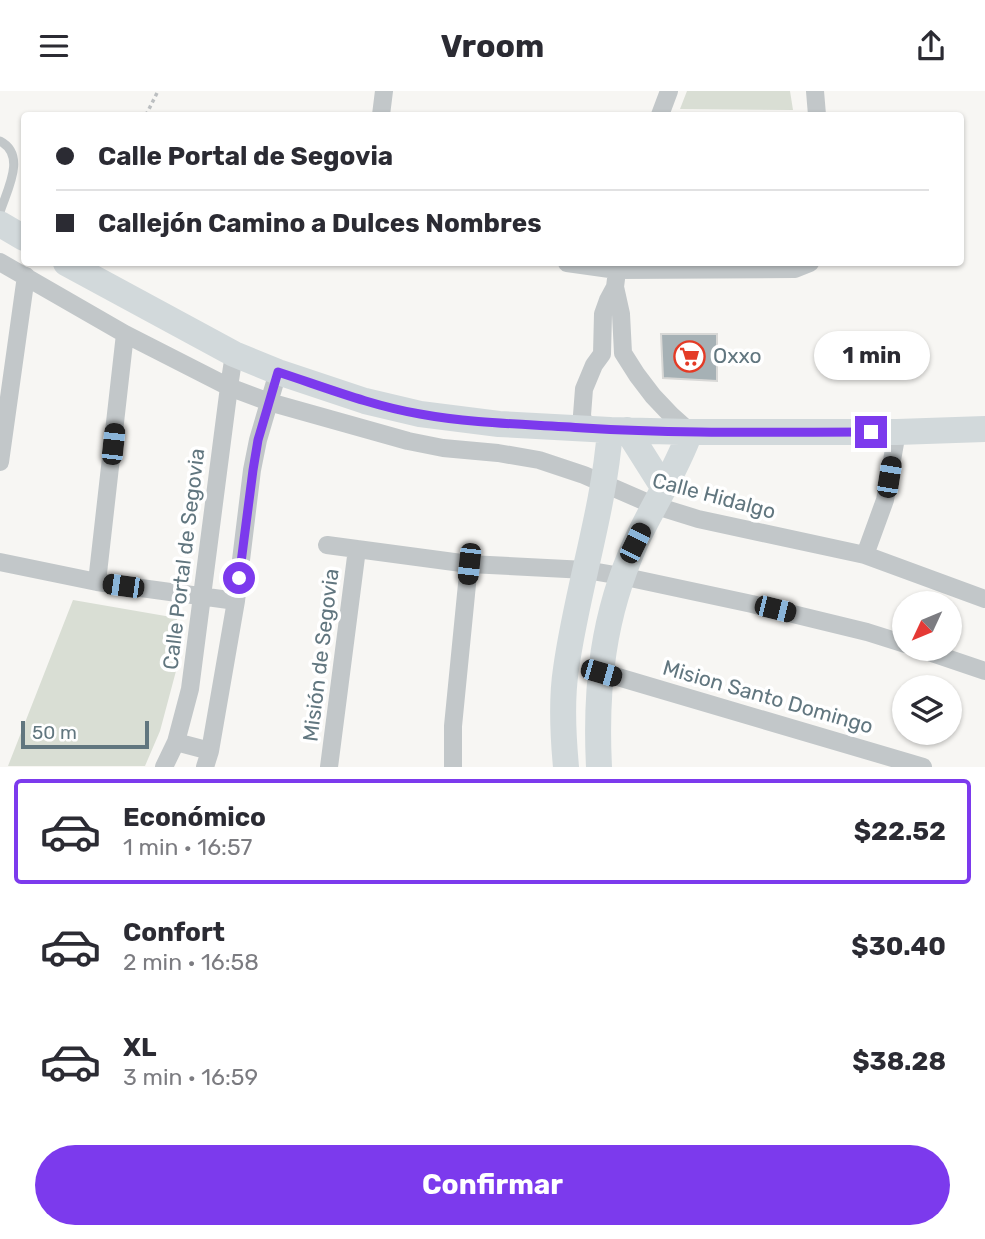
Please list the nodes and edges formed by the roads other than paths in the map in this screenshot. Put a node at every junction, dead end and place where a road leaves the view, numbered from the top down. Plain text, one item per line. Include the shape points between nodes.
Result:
1 (384, 91) edge
2 (669, 91) edge
3 (815, 91) edge
4 (381, 112) edge
5 (661, 112) edge
6 (817, 112) edge
7 (0, 141) edge
8 (0, 212) edge
9 (0, 224) edge
10 (21, 236) edge
11 (0, 261) edge
12 (72, 266) edge
13 (582, 266) edge
14 (802, 266) edge
15 (617, 273) edge
16 (26, 276) junction
17 (125, 334) junction
18 (623, 353) junction
19 (234, 354) junction
20 (602, 354) junction
21 (278, 372) junction
22 (229, 387) junction
23 (268, 402) junction
24 (607, 429) junction
25 (985, 429) edge
26 (690, 432) junction
27 (897, 432) junction
28 (0, 462) edge
29 (603, 484) junction
30 (658, 496) junction
31 (327, 545) dead end
32 (358, 549) junction
33 (865, 555) junction
34 (0, 562) edge
35 (469, 564) junction
36 (586, 570) junction
37 (621, 576) junction
38 (97, 582) junction
39 (202, 597) junction
40 (985, 599) edge
41 (236, 601) junction
42 (892, 640) edge
43 (955, 661) edge
44 (985, 671) edge
45 (601, 673) junction
46 (176, 741) junction
47 (207, 759) edge
48 (164, 767) edge
49 (329, 767) edge
50 (453, 767) edge
51 (566, 767) edge
52 (600, 767) edge
53 (923, 767) edge

1 - 4 street
2 - 5 street
3 - 6 street
7 - 8 lane via 14,155 14,169
9 - 10 main road
11 - 16 street, Calle Hidalgo
12 - 19 main road
13 - 15 street
14 - 15 street
15 - 18 street
15 - 20 street via 603,314
16 - 17 street, Calle Hidalgo
16 - 28 street
17 - 22 street, Calle Hidalgo
17 - 38 street
18 - 20 street
18 - 26 street via 653,396
19 - 21 main road
19 - 22 street, Calle Portal de Segovia
20 - 24 street via 584,389 582,415
21 - 23 street
21 - 24 main road via 420,414 499,424
22 - 23 street, Calle Hidalgo
22 - 39 street, Calle Portal de Segovia
23 - 29 street, Calle Hidalgo via 408,441 539,460
23 - 41 street via 253,470
24 - 26 main road
24 - 29 main road
24 - 30 main road
25 - 27 main road
26 - 27 main road
26 - 30 main road
27 - 33 street via 885,500
29 - 30 street, Calle Hidalgo
29 - 36 main road
30 - 33 street, Calle Hidalgo via 698,519
30 - 37 main road
31 - 32 street
32 - 35 street
32 - 49 street, Misión de Segovia
33 - 40 street, Calle Hidalgo
34 - 38 street
35 - 36 street
35 - 50 street
36 - 37 street
36 - 51 main road via 565,673
37 - 42 street
37 - 45 main road
38 - 39 street
39 - 41 street
39 - 46 street, Calle Portal de Segovia via 190,689
41 - 47 street
43 - 44 street
45 - 52 main road
45 - 53 street, Mision Santo Domingo
46 - 47 street
46 - 48 street, Calle Portal de Segovia

